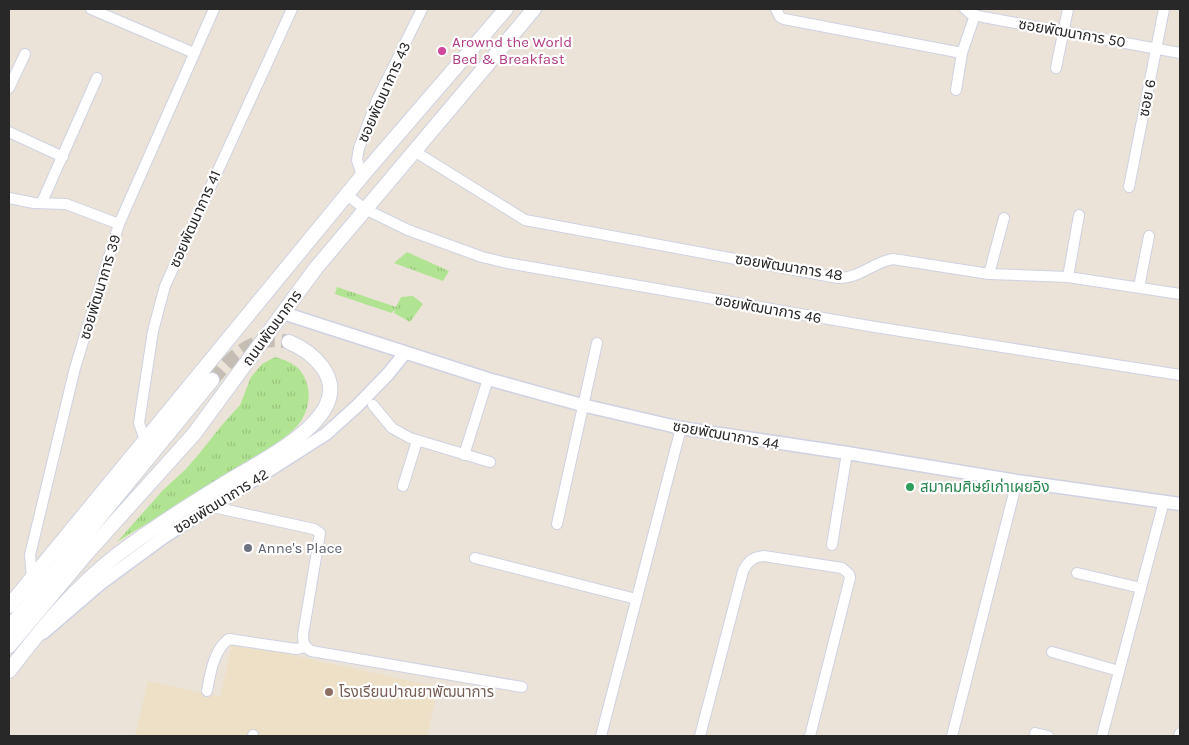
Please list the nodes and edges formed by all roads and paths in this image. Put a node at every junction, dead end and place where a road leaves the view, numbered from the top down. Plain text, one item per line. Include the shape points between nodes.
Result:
1 (91, 9) edge
2 (214, 9) edge
3 (292, 9) edge
4 (422, 9) edge
5 (506, 9) edge
6 (534, 9) edge
7 (776, 9) edge
8 (1068, 9) edge
9 (1164, 9) edge
10 (971, 12) edge
11 (110, 13) edge
12 (1064, 31) junction
13 (1157, 48) junction
14 (194, 53) junction
15 (962, 53) junction
16 (1180, 53) edge
17 (25, 54) dead end
18 (1056, 68) dead end
19 (98, 78) dead end
20 (9, 88) edge
21 (956, 90) dead end
22 (9, 132) edge
23 (414, 151) junction
24 (63, 157) junction
25 (362, 176) junction
26 (1129, 187) dead end
27 (347, 195) junction
28 (9, 198) edge
29 (42, 202) junction
30 (365, 209) junction
31 (1079, 215) dead end
32 (1004, 218) dead end
33 (119, 224) junction
34 (1150, 236) dead end
35 (989, 274) junction
36 (1068, 277) junction
37 (1139, 287) junction
38 (1180, 294) edge
39 (283, 313) junction
40 (289, 342) tunnel mouth
41 (596, 343) dead end
42 (405, 353) junction
43 (1180, 375) edge
44 (488, 378) junction
45 (212, 380) tunnel mouth
46 (373, 405) dead end
47 (582, 405) junction
48 (680, 428) junction
49 (146, 440) junction
50 (417, 441) junction
51 (847, 453) junction
52 (464, 455) junction
53 (490, 462) dead end
54 (1017, 481) junction
55 (403, 486) dead end
56 (1164, 501) junction
57 (1180, 504) edge
58 (213, 507) junction
59 (557, 524) dead end
60 (832, 545) dead end
61 (475, 558) dead end
62 (1077, 573) dead end
63 (32, 578) junction
64 (1141, 588) junction
65 (636, 599) junction
66 (9, 606) edge
67 (9, 628) edge
68 (30, 644) junction
69 (9, 646) edge
70 (306, 647) junction
71 (1052, 652) dead end
72 (9, 671) edge
73 (1119, 671) junction
74 (522, 687) dead end
75 (207, 691) dead end
76 (1035, 733) dead end
77 (601, 736) edge
78 (700, 736) edge
79 (810, 736) edge
80 (952, 736) edge
81 (1048, 736) edge
82 (1102, 736) edge

1 - 11 street
2 - 14 street, ซอยพัฒนาการ 39
3 - 49 street, ซอยพัฒนาการ 41 via 165,286 139,423
4 - 25 street, ซอยพัฒนาการ 43 via 377,100 361,142 357,160
5 - 25 main road, ถนนพัฒนาการ
6 - 23 main road, ถนนพัฒนาการ
7 - 15 street via 784,19
8 - 12 street
9 - 13 street, ซอย 6
10 - 12 street, ซอยพัฒนาการ 50
10 - 15 street
11 - 14 street
12 - 13 street, ซอยพัฒนาการ 50
12 - 18 street
13 - 16 street, ซอยพัฒนาการ 50
13 - 26 street, ซอย 6
14 - 33 street, ซอยพัฒนาการ 39
15 - 21 street
17 - 20 street
19 - 24 street
22 - 24 street
23 - 30 main road, ถนนพัฒนาการ
23 - 35 street, ซอยพัฒนาการ 48 via 525,220 838,278 855,276 885,260
24 - 29 street
25 - 27 main road, ถนนพัฒนาการ
27 - 30 street, ซอยพัฒนาการ 46
27 - 49 main road, ถนนพัฒนาการ
28 - 29 street
29 - 33 street via 66,204
30 - 39 main road, ถนนพัฒนาการ
30 - 43 street, ซอยพัฒนาการ 46 via 408,230 507,263 875,327
31 - 36 street
32 - 35 street
33 - 63 street, ซอยพัฒนาการ 39 via 71,387 30,555
34 - 37 street
35 - 36 street, ซอยพัฒนาการ 48
36 - 37 street, ซอยพัฒนาการ 48
37 - 38 street, ซอยพัฒนาการ 48
39 - 42 street, ซอยพัฒนาการ 44
39 - 69 main road, ถนนพัฒนาการ via 194,434 87,552
40 - 68 main road via 301,346 325,369 330,391 327,404 318,418 292,442 162,522 116,556 74,593
41 - 47 street
42 - 44 street, ซอยพัฒนาการ 44
42 - 58 street, ซอยพัฒนาการ 42 via 357,406 326,434
44 - 47 street, ซอยพัฒนาการ 44
44 - 52 street
45 - 67 main road
46 - 50 street via 392,428
47 - 48 street, ซอยพัฒนาการ 44
47 - 59 street
48 - 51 street, ซอยพัฒนาการ 44
48 - 65 street
49 - 63 main road, ถนนพัฒนาการ
50 - 52 street
50 - 55 street
51 - 54 street, ซอยพัฒนาการ 44
51 - 60 street
52 - 53 street
54 - 56 street, ซอยพัฒนาการ 44
54 - 80 street
56 - 57 street, ซอยพัฒนาการ 44
56 - 64 street
58 - 68 street, ซอยพัฒนาการ 42 via 100,584
58 - 70 street via 320,533 303,635
61 - 65 street
62 - 64 street
63 - 66 main road, ถนนพัฒนาการ
64 - 73 street
65 - 77 street
68 - 72 main road
70 - 74 street via 316,653
70 - 75 street via 296,650 229,639 223,644 211,669
71 - 73 street
73 - 82 street
76 - 81 street
78 - 79 street via 743,571 752,559 764,556 842,568 850,578

